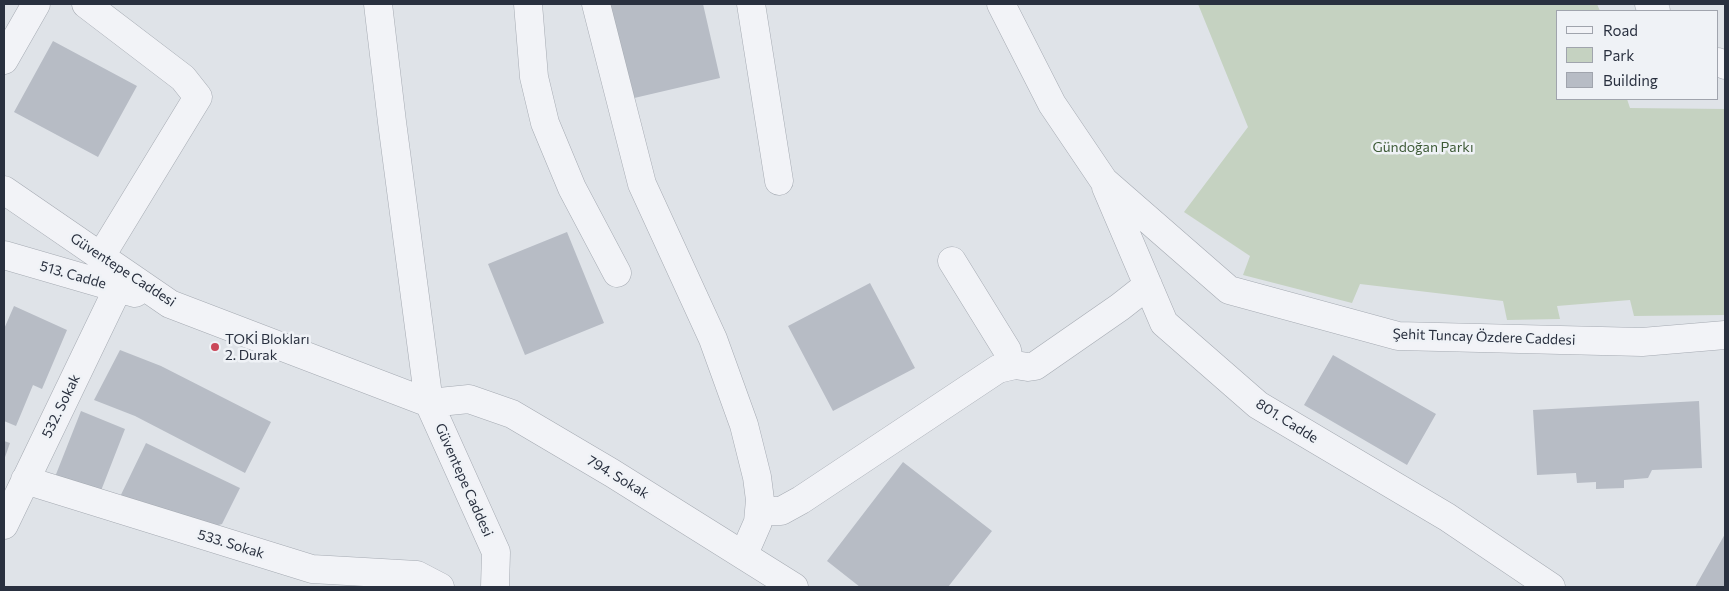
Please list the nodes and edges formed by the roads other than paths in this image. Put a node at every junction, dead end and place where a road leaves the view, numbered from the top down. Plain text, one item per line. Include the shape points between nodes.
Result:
1 (36, 4) edge
2 (86, 4) edge
3 (378, 4) edge
4 (528, 4) edge
5 (596, 4) edge
6 (751, 4) edge
7 (1001, 4) edge
8 (4, 60) edge
9 (779, 181) dead end
10 (1104, 181) junction
11 (4, 190) edge
12 (4, 255) edge
13 (101, 256) junction
14 (952, 261) dead end
15 (618, 273) dead end
16 (1148, 285) junction
17 (118, 288) junction
18 (170, 304) junction
19 (1725, 336) edge
20 (1010, 366) junction
21 (429, 403) junction
22 (26, 480) junction
23 (759, 511) junction
24 (4, 525) edge
25 (744, 554) junction
26 (307, 578) edge
27 (440, 587) edge
28 (495, 587) edge
29 (794, 587) edge
30 (1551, 587) edge

1 - 8 street
2 - 13 street via 183,78 198,97
3 - 21 street
4 - 15 street via 534,77 545,123 572,188
5 - 23 street via 642,184 713,339 744,425 757,477
6 - 9 street
7 - 10 street, Şehit Tuncay Özdere Caddesi via 1052,104
10 - 16 street, 801. Cadde
10 - 19 street, Şehit Tuncay Özdere Caddesi via 1229,290 1398,336 1642,342
11 - 13 street, Güventepe Caddesi
12 - 17 street, 513. Cadde
13 - 18 street, Güventepe Caddesi
14 - 20 street via 1007,350
16 - 20 street via 1036,366
16 - 30 street, 801. Cadde via 1164,323 1258,404 1447,517
17 - 18 street, 513. Cadde
17 - 22 street, 532. Sokak
18 - 21 street, Güventepe Caddesi
20 - 23 street via 998,369 801,500 781,511
21 - 25 street, 794. Sokak via 469,399 512,414
21 - 28 street, Güventepe Caddesi via 496,552
22 - 24 street, 532. Sokak
22 - 26 street, 533. Sokak
23 - 25 street via 758,522
25 - 29 street, 794. Sokak
26 - 27 street, 533. Sokak via 417,575

